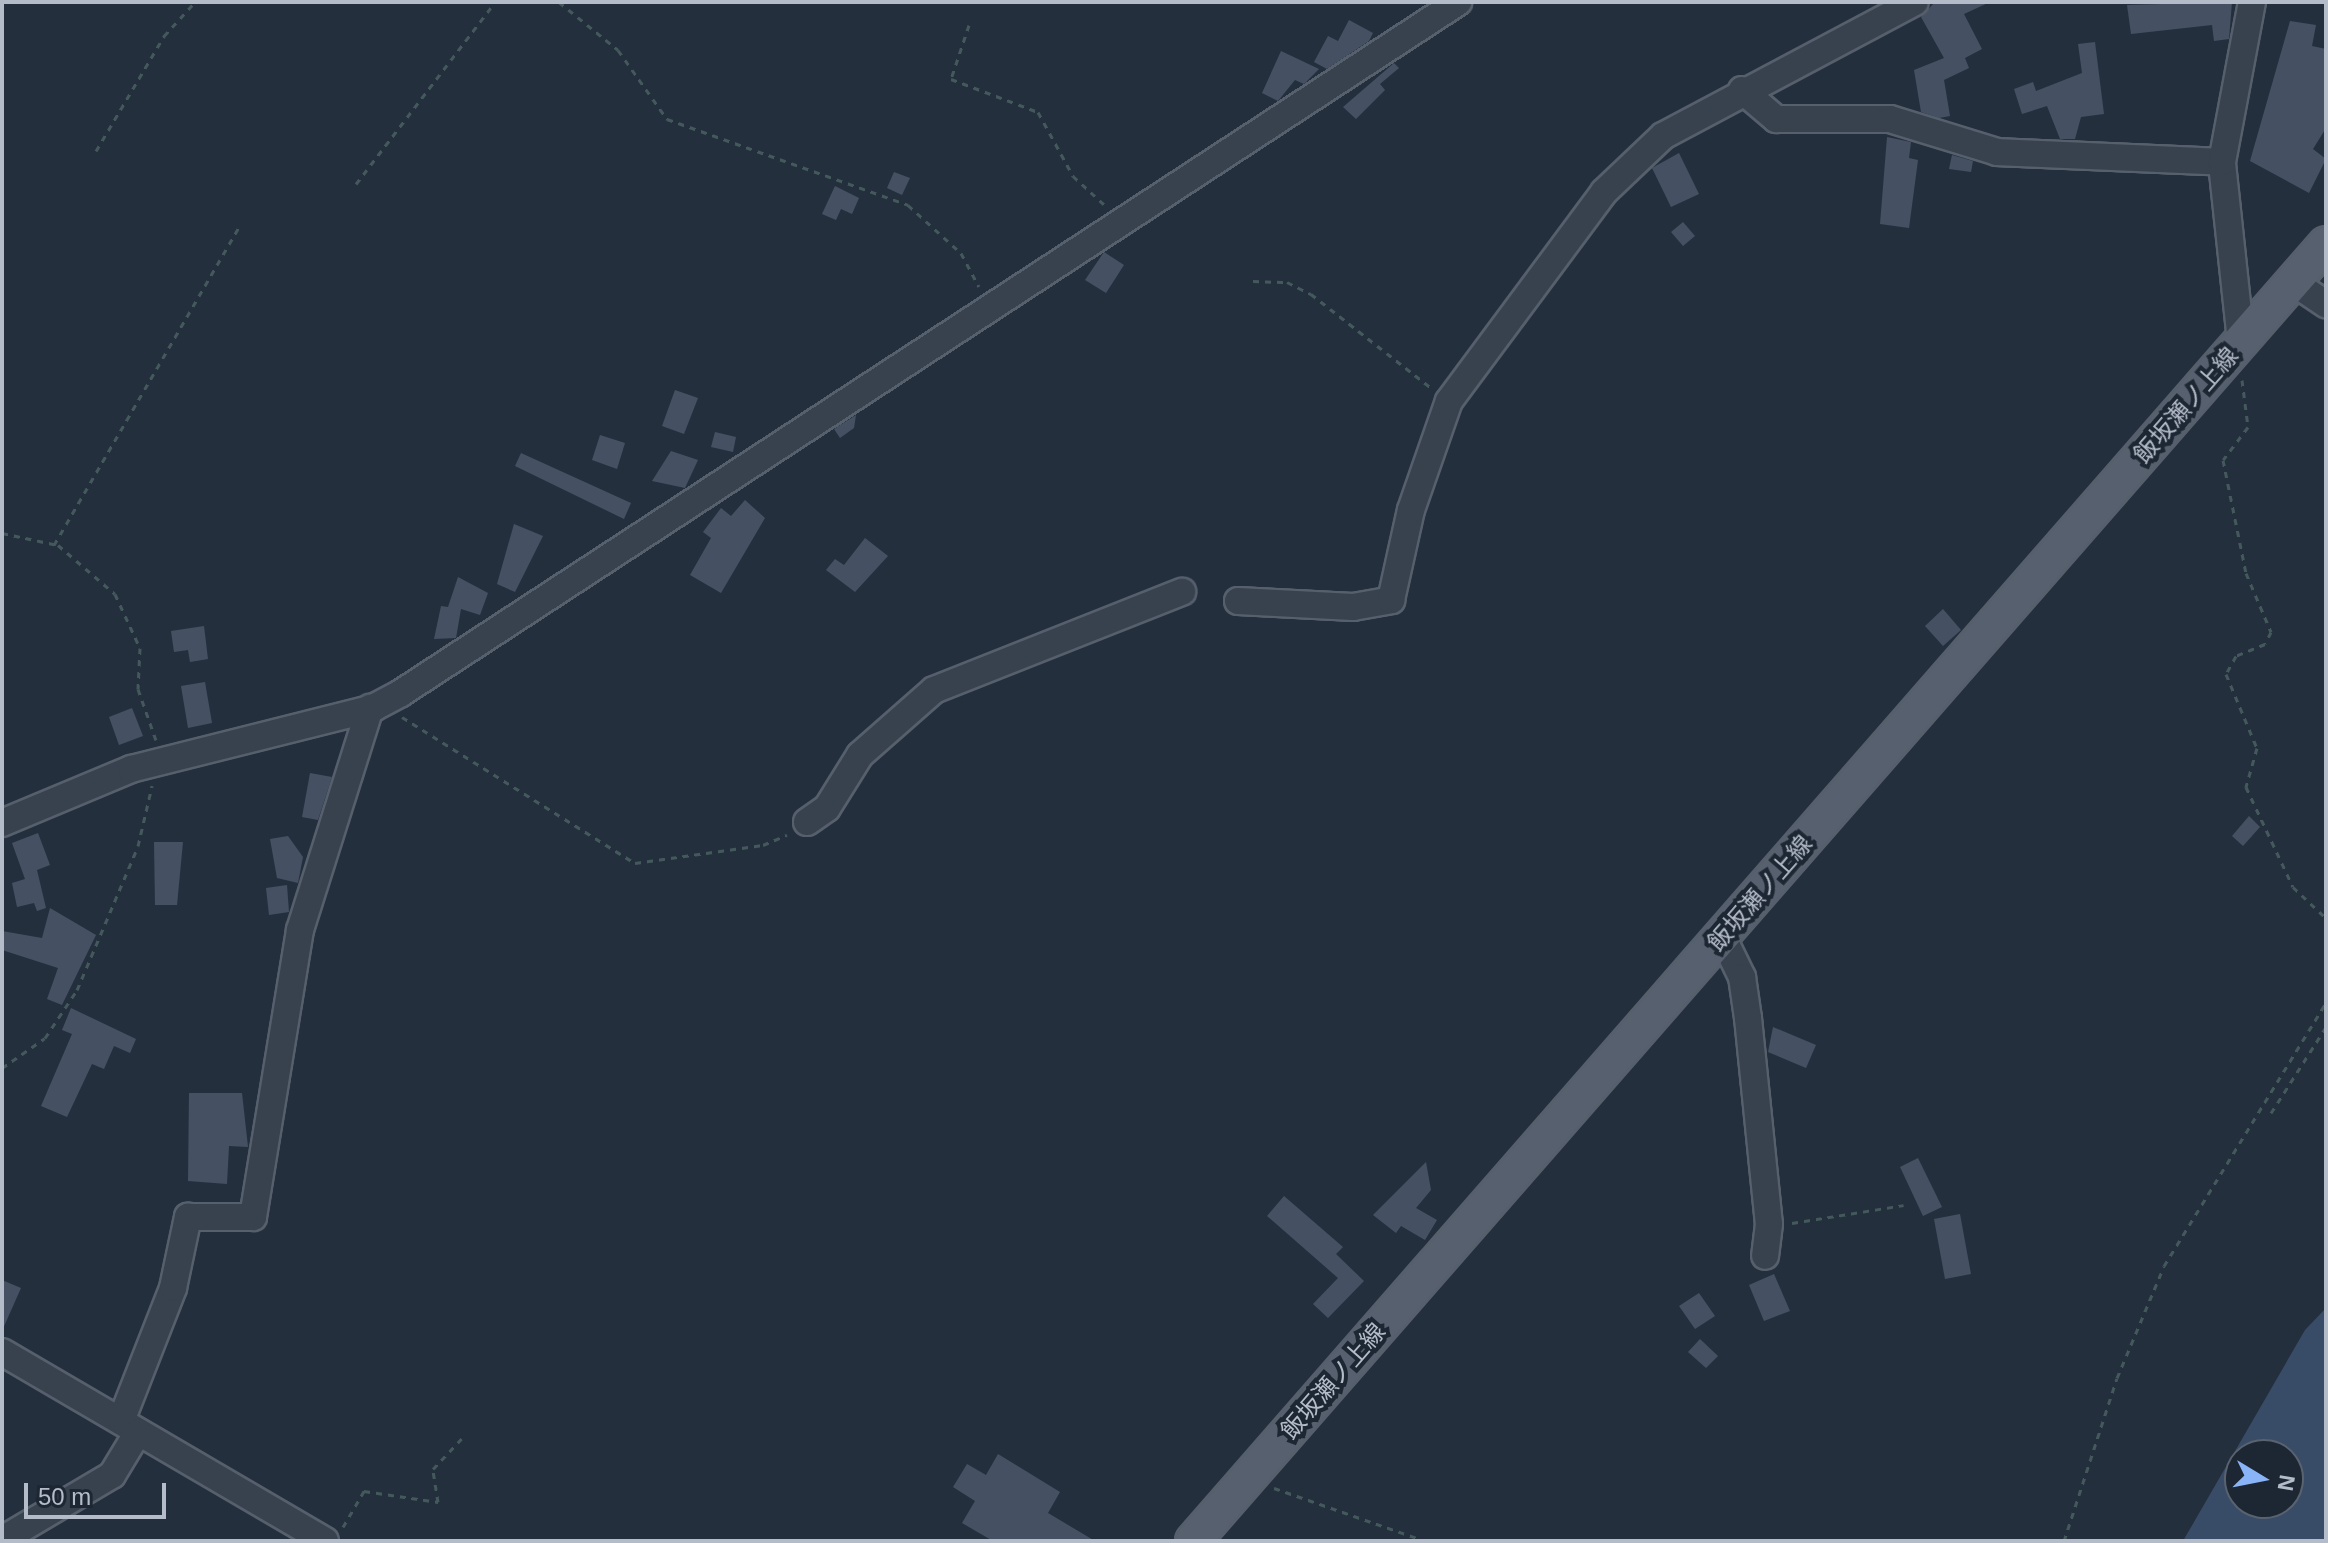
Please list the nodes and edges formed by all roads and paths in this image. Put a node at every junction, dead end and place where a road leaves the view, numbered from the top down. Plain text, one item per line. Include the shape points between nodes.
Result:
1 (195, 2) edge
2 (495, 2) edge
3 (559, 2) edge
4 (1458, 2) edge
5 (1915, 2) edge
6 (2252, 2) edge
7 (969, 25) dead end
8 (1742, 90) junction
9 (96, 151) dead end
10 (2222, 162) junction
11 (356, 184) dead end
12 (1120, 222) junction
13 (240, 226) dead end
14 (2326, 244) edge
15 (1253, 281) dead end
16 (2293, 282) junction
17 (2326, 304) edge
18 (989, 305) junction
19 (2235, 349) junction
20 (1449, 401) junction
21 (2, 533) edge
22 (54, 545) junction
23 (1182, 592) dead end
24 (1238, 601) dead end
25 (377, 705) junction
26 (158, 761) junction
27 (807, 822) joint
28 (2, 823) edge
29 (2326, 918) edge
30 (1722, 936) junction
31 (2326, 1003) edge
32 (2326, 1027) edge
33 (2, 1068) edge
34 (2271, 1113) dead end
35 (1904, 1205) dead end
36 (1769, 1227) junction
37 (1765, 1256) dead end
38 (2, 1352) edge
39 (130, 1426) junction
40 (463, 1437) dead end
41 (1251, 1475) junction
42 (2, 1540) edge
43 (325, 1541) edge
44 (336, 1541) edge
45 (1193, 1541) edge
46 (1425, 1541) edge
47 (2064, 1541) edge

1 - 9 path via 164,36
2 - 11 path
3 - 18 path via 618,50 667,119 908,205 961,253
4 - 12 street
5 - 8 street
6 - 10 street
7 - 12 path via 951,79 1038,112 1073,176
8 - 10 street via 1776,119 1890,119 1997,152
8 - 20 street via 1663,136 1604,192
10 - 19 street
12 - 18 street
13 - 22 path
14 - 16 main road, 飯坂瀬ノ上線
15 - 20 path via 1287,282 1311,294
16 - 17 street
16 - 19 main road, 飯坂瀬ノ上線
18 - 25 street
19 - 29 path via 2248,427 2223,460 2238,545 2271,632 2265,644 2236,656 2226,674 2257,748 2245,781 2293,887
19 - 30 main road, 飯坂瀬ノ上線
20 - 24 street via 1411,510 1391,600 1353,607
21 - 22 path
22 - 26 path via 83,560 122,605 140,648 139,697
23 - 27 street via 934,690 860,755 827,808
25 - 26 street
25 - 27 path via 635,863 763,845
25 - 39 street via 300,930 253,1217 188,1217 173,1288
26 - 28 street
26 - 33 path via 144,830 77,990 45,1038
30 - 36 street via 1742,977
30 - 41 main road, 飯坂瀬ノ上線
31 - 47 path via 2164,1266 2117,1378
32 - 34 path
35 - 36 path
36 - 37 street
38 - 39 street
39 - 42 street via 112,1475
39 - 43 street
40 - 44 path via 433,1469 438,1502 364,1491
41 - 45 main road, 飯坂瀬ノ上線
41 - 46 path via 1323,1509

